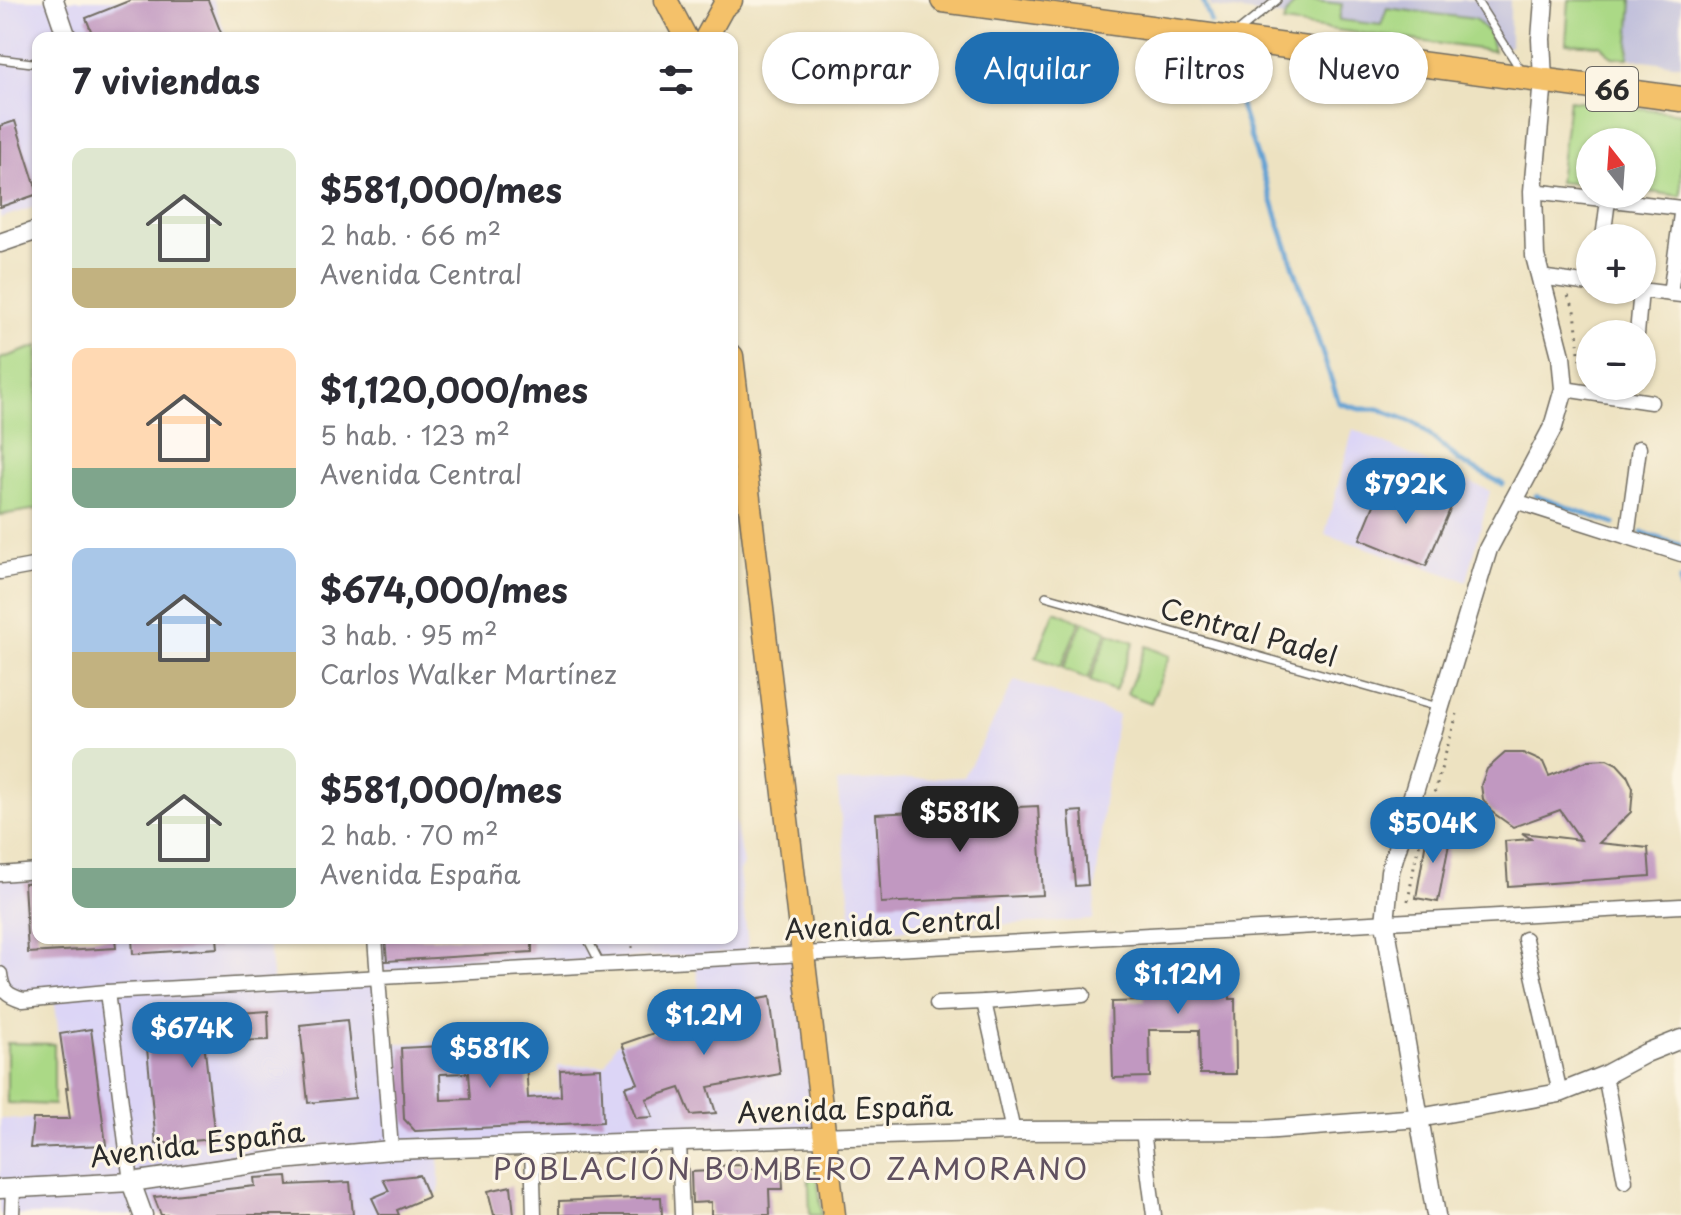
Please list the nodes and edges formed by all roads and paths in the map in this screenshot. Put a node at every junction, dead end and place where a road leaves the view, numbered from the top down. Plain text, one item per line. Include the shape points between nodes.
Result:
1 (666, 0) edge
2 (943, 0) edge
3 (1277, 0) edge
4 (1476, 0) edge
5 (1544, 0) edge
6 (57, 1) edge
7 (728, 1) edge
8 (65, 32) edge
9 (683, 32) edge
10 (709, 32) edge
11 (1185, 32) edge
12 (1237, 32) edge
13 (1273, 44) edge
14 (0, 59) edge
15 (32, 63) edge
16 (1534, 79) junction
17 (1681, 99) edge
18 (1533, 191) junction
19 (1576, 196) edge
20 (1656, 207) edge
21 (1681, 211) edge
22 (32, 232) edge
23 (0, 243) edge
24 (1540, 277) junction
25 (1576, 282) edge
26 (1675, 294) edge
27 (1564, 389) junction
28 (1651, 402) dead end
29 (738, 407) edge
30 (1639, 448) dead end
31 (1512, 500) junction
32 (1627, 537) junction
33 (1681, 554) edge
34 (32, 566) edge
35 (0, 572) edge
36 (1046, 596) dead end
37 (1440, 708) junction
38 (32, 871) edge
39 (0, 874) edge
40 (1681, 906) edge
41 (1385, 923) junction
42 (1525, 939) dead end
43 (376, 944) edge
44 (590, 944) edge
45 (802, 954) junction
46 (601, 965) junction
47 (0, 974) edge
48 (379, 977) junction
49 (107, 992) junction
50 (1083, 995) dead end
51 (984, 1002) junction
52 (937, 1004) dead end
53 (1681, 1039) edge
54 (1605, 1075) junction
55 (1560, 1093) junction
56 (1419, 1118) junction
57 (1013, 1131) junction
58 (1143, 1131) junction
59 (824, 1136) junction
60 (679, 1143) junction
61 (532, 1146) junction
62 (391, 1150) junction
63 (1625, 1181) dead end
64 (131, 1182) junction
65 (6, 1188) edge
66 (12, 1215) edge
67 (143, 1215) edge
68 (534, 1215) edge
69 (682, 1215) edge
70 (834, 1215) edge
71 (1154, 1215) edge
72 (1436, 1215) edge

1 - 9 main road
2 - 11 highway, 66
3 - 12 lane
4 - 16 lane
5 - 16 street
6 - 8 street
7 - 10 main road
13 - 16 highway, 66
14 - 15 lane
16 - 17 highway, 66
16 - 18 street
18 - 19 street
18 - 24 street
20 - 21 street
21 - 26 street
22 - 23 street
24 - 25 street
24 - 27 street
27 - 28 street
27 - 31 street via 1553,427
29 - 45 main road
30 - 32 street
31 - 32 street
31 - 37 street via 1488,549
32 - 33 street
34 - 35 street
36 - 37 lane, Central Padel
37 - 41 street via 1390,871
38 - 39 street
40 - 41 street, Avenida Central
41 - 45 street, Avenida Central
41 - 56 street
42 - 55 street
43 - 48 street
44 - 46 lane
45 - 46 street, Avenida Central
45 - 59 main road
46 - 48 street, Avenida Central
47 - 49 street, Avenida Central via 2,988 23,1000
48 - 49 street, Avenida Central
48 - 62 street
49 - 64 street
50 - 51 street
51 - 52 street
51 - 57 street
53 - 54 street, Avenida España
54 - 55 street, Avenida España
54 - 63 street
55 - 56 street, Avenida España
56 - 58 street, Avenida España via 1263,1130
56 - 72 street
57 - 58 street, Avenida España
57 - 59 street, Avenida España
58 - 71 street
59 - 60 street, Avenida España
59 - 70 main road
60 - 61 street, Avenida España
60 - 69 street
61 - 62 street, Avenida España
61 - 68 street
62 - 64 street, Avenida España
64 - 65 street, Avenida España
64 - 67 street
65 - 66 street

